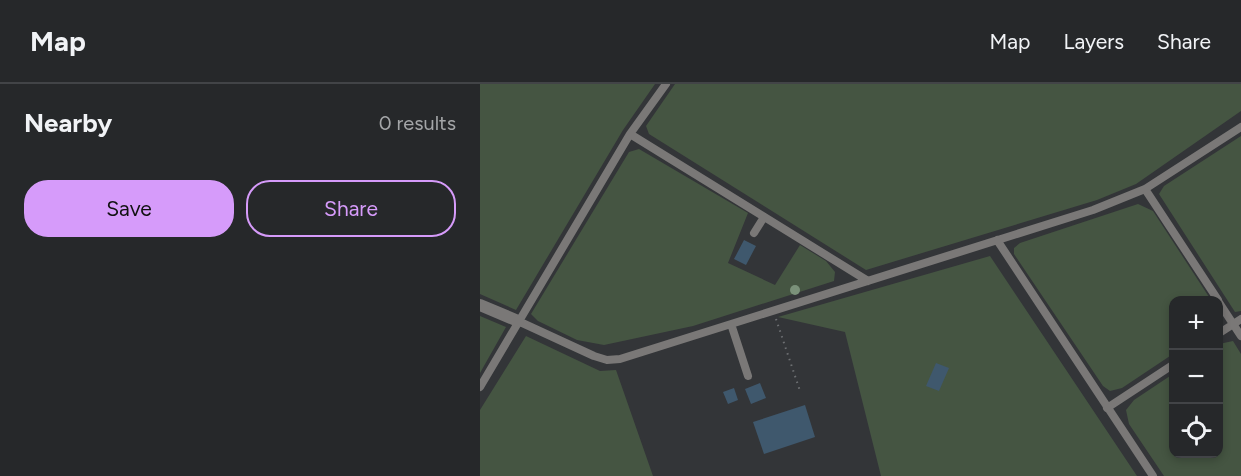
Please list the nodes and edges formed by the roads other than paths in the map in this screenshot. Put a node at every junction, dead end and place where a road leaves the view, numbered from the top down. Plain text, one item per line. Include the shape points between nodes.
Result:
1 (666, 84) edge
2 (1241, 127) edge
3 (630, 134) junction
4 (1146, 189) junction
5 (764, 217) junction
6 (754, 233) dead end
7 (997, 240) junction
8 (868, 281) junction
9 (1215, 296) edge
10 (480, 305) edge
11 (1223, 309) edge
12 (1241, 319) edge
13 (518, 321) junction
14 (731, 324) junction
15 (1233, 324) junction
16 (1223, 331) edge
17 (1241, 336) edge
18 (1169, 367) edge
19 (748, 376) dead end
20 (480, 387) edge
21 (1107, 408) junction
22 (1153, 476) edge

1 - 3 lane
2 - 4 lane
3 - 5 lane
3 - 13 lane
4 - 7 lane
4 - 9 lane
5 - 6 lane
5 - 8 lane
7 - 8 lane
7 - 21 lane
8 - 14 lane
10 - 13 street
11 - 15 lane
12 - 15 lane
13 - 14 lane via 607,360
13 - 20 lane
14 - 19 lane
15 - 16 lane
15 - 17 lane
18 - 21 lane
21 - 22 lane

